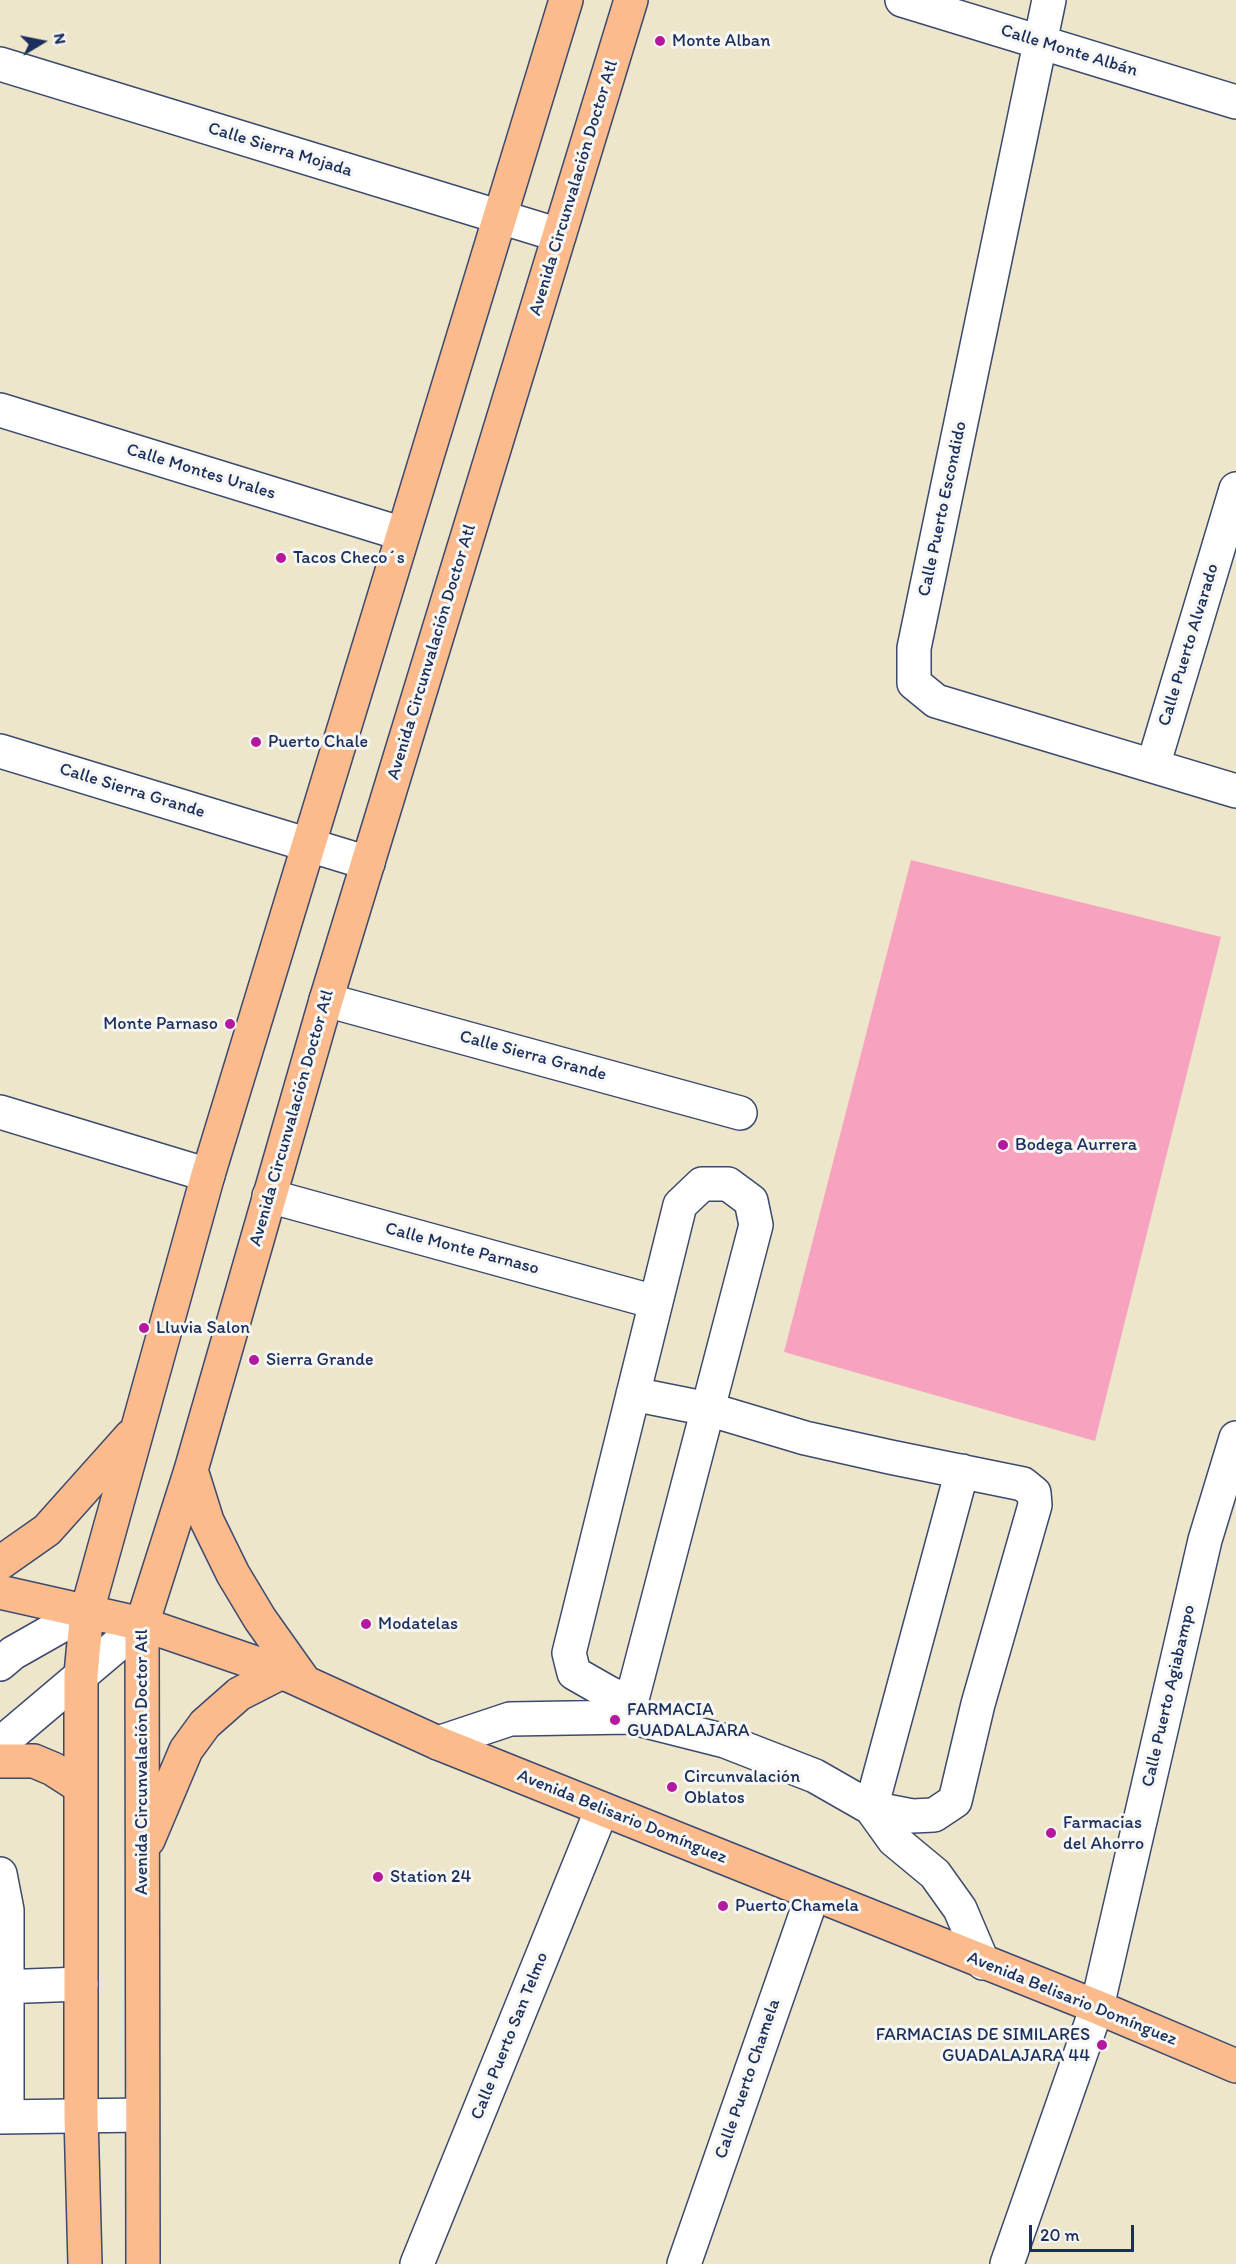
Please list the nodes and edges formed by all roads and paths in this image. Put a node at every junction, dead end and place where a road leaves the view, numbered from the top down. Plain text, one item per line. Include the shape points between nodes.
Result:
1 (566, 0) edge
2 (631, 0) edge
3 (902, 0) edge
4 (1049, 0) edge
5 (1042, 43) junction
6 (0, 64) edge
7 (1236, 102) edge
8 (500, 217) junction
9 (559, 236) junction
10 (0, 410) edge
11 (1236, 489) edge
12 (403, 534) junction
13 (0, 751) edge
14 (1153, 766) junction
15 (1236, 791) edge
16 (307, 844) junction
17 (368, 863) junction
18 (326, 1000) junction
19 (0, 1112) edge
20 (740, 1113) dead end
21 (208, 1175) junction
22 (269, 1196) junction
23 (655, 1302) junction
24 (633, 1394) junction
25 (708, 1409) junction
26 (136, 1431) junction
27 (1236, 1438) edge
28 (191, 1470) junction
29 (962, 1472) junction
30 (0, 1563) edge
31 (0, 1592) edge
32 (87, 1611) junction
33 (141, 1624) junction
34 (0, 1664) edge
35 (81, 1674) junction
36 (293, 1676) junction
37 (631, 1710) junction
38 (438, 1743) junction
39 (0, 1744) edge
40 (0, 1761) edge
41 (81, 1787) junction
42 (871, 1808) junction
43 (602, 1809) junction
44 (142, 1855) junction
45 (0, 1874) edge
46 (813, 1894) junction
47 (983, 1963) junction
48 (81, 1984) junction
49 (4, 1987) edge
50 (1097, 2007) junction
51 (1236, 2066) edge
52 (142, 2115) junction
53 (81, 2116) junction
54 (4, 2117) edge
55 (85, 2264) edge
56 (143, 2264) edge
57 (417, 2264) edge
58 (684, 2264) edge
59 (1006, 2264) edge

1 - 8 main road
2 - 9 main road, Avenida Circunvalación Doctor Atl
3 - 5 street, Calle Monte Albán
4 - 5 street, Calle Puerto Escondido
5 - 7 street, Calle Monte Albán
5 - 14 street, Calle Puerto Escondido via 914,648 914,683 936,701
6 - 8 street, Calle Sierra Mojada
8 - 9 street, Calle Sierra Mojada
8 - 12 main road
9 - 17 main road, Avenida Circunvalación Doctor Atl
10 - 12 street, Calle Montes Urales
11 - 14 street, Calle Puerto Alvarado
12 - 16 main road
13 - 16 street, Calle Sierra Grande
14 - 15 street, Calle Puerto Escondido
16 - 17 street, Calle Sierra Grande
16 - 21 main road
17 - 18 main road, Avenida Circunvalación Doctor Atl
18 - 20 street, Calle Sierra Grande
18 - 22 main road, Avenida Circunvalación Doctor Atl
19 - 21 street
21 - 26 main road
22 - 23 street, Calle Monte Parnaso
22 - 28 main road, Avenida Circunvalación Doctor Atl
23 - 24 street
23 - 25 street via 680,1205 702,1184 728,1184 751,1201 756,1225
24 - 25 street
24 - 37 street via 569,1653 574,1673
25 - 29 street via 805,1438
25 - 37 street
26 - 30 main road via 47,1530
26 - 32 main road
27 - 50 street, Calle Puerto Agiabampo via 1205,1540
28 - 33 main road, Avenida Circunvalación Doctor Atl
28 - 36 main road via 207,1521 233,1574
29 - 42 street
29 - 42 street via 1023,1484 1034,1493 1035,1505 978,1704 955,1801 934,1815 912,1816
31 - 32 main road, Avenida Belisario Domínguez
32 - 33 main road, Avenida Belisario Domínguez
32 - 34 street
32 - 35 main road
33 - 35 street
33 - 36 main road, Avenida Belisario Domínguez
33 - 44 main road, Avenida Circunvalación Doctor Atl
35 - 39 street
35 - 41 main road
36 - 38 main road, Avenida Belisario Domínguez
36 - 44 main road via 238,1694 205,1724 186,1750
37 - 38 street via 510,1719
37 - 42 street via 814,1776
38 - 43 main road, Avenida Belisario Domínguez
40 - 41 main road via 34,1761
41 - 48 main road
42 - 47 street via 894,1840 935,1874 960,1909
43 - 46 main road, Avenida Belisario Domínguez
43 - 57 street, Calle Puerto San Telmo
44 - 52 main road, Avenida Circunvalación Doctor Atl
45 - 49 street via 7,1910
46 - 47 main road, Avenida Belisario Domínguez
46 - 58 street, Calle Puerto Chamela
47 - 50 main road, Avenida Belisario Domínguez
48 - 49 street
48 - 53 main road
49 - 54 street
50 - 51 main road, Avenida Belisario Domínguez
50 - 59 street, Calle Puerto Agiabampo
52 - 53 street
52 - 56 main road, Avenida Circunvalación Doctor Atl
53 - 54 street
53 - 55 main road

